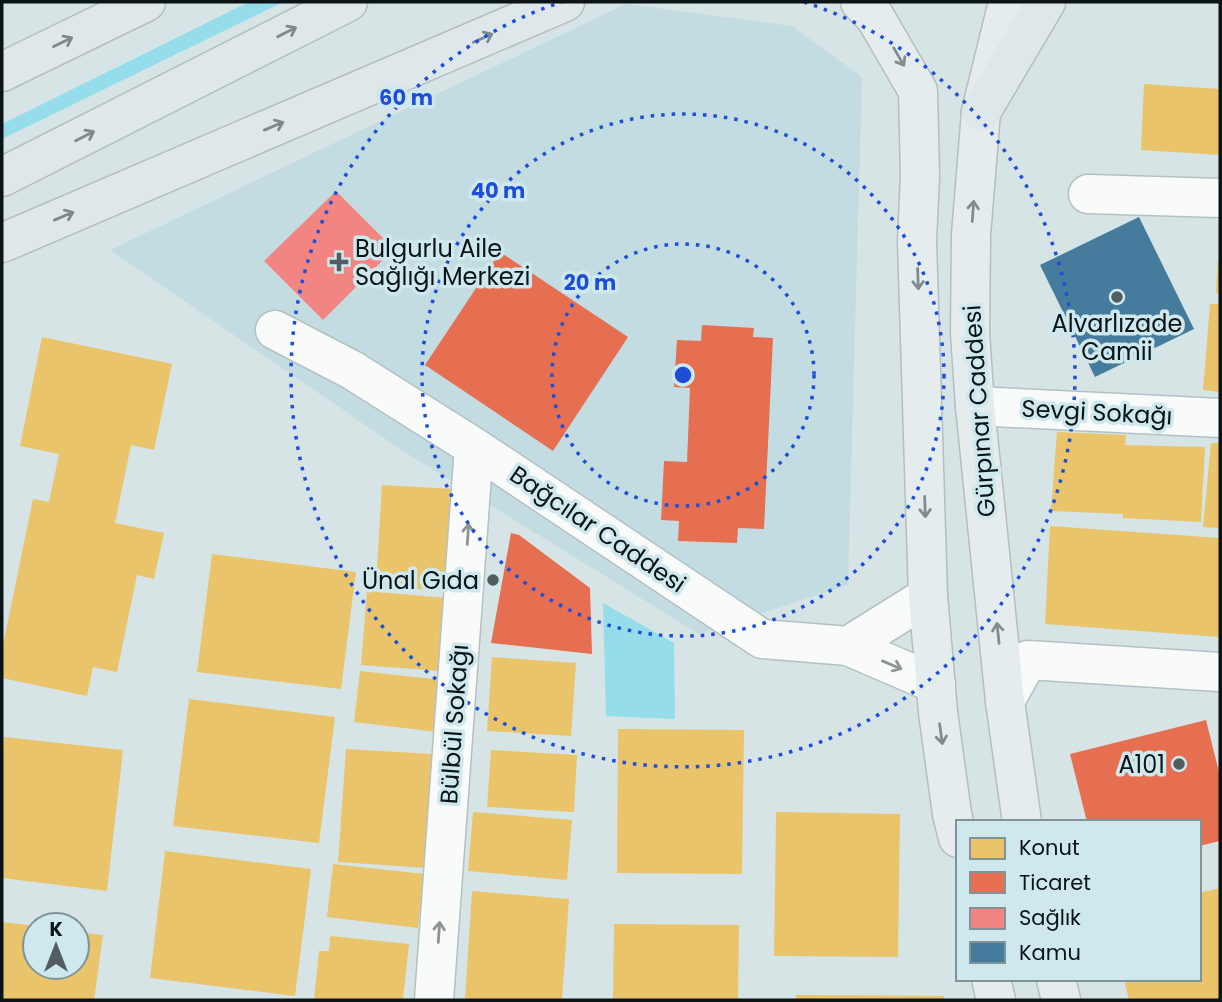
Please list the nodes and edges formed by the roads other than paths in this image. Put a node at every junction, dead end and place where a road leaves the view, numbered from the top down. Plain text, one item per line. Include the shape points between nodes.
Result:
1 (146, 2) edge
2 (348, 2) edge
3 (565, 2) edge
4 (860, 2) edge
5 (1008, 2) edge
6 (1046, 2) edge
7 (2, 72) edge
8 (981, 111) junction
9 (2, 177) edge
10 (1088, 194) dead end
11 (1220, 198) edge
12 (2, 243) edge
13 (275, 330) dead end
14 (975, 407) junction
15 (1220, 418) edge
16 (474, 447) junction
17 (928, 596) junction
18 (848, 646) junction
19 (1220, 671) edge
20 (936, 684) junction
21 (1005, 701) junction
22 (1022, 820) edge
23 (956, 830) edge
24 (991, 981) edge
25 (1056, 981) edge
26 (434, 1000) edge
27 (996, 1000) edge
28 (1061, 1000) edge

7 -> 1 highway
9 -> 2 highway
12 -> 3 highway
4 -> 17 main road via 875,17 918,90 917,241
5 - 8 main road, Gürpınar Caddesi
6 - 8 highway
14 -> 8 main road, Gürpınar Caddesi via 971,236
10 - 11 street
13 - 16 street, Bağcılar Caddesi via 352,370
14 - 15 street, Sevgi Sokağı
21 -> 14 main road, Gürpınar Caddesi
16 - 18 street, Bağcılar Caddesi via 762,639
26 -> 16 street, Bülbül Sokağı
17 - 18 street
17 - 20 main road
18 -> 20 street, Bağcılar Caddesi
19 - 21 street via 1028,660
20 -> 23 main road
21 - 22 main road, Gürpınar Caddesi
24 - 27 main road
25 - 28 main road

